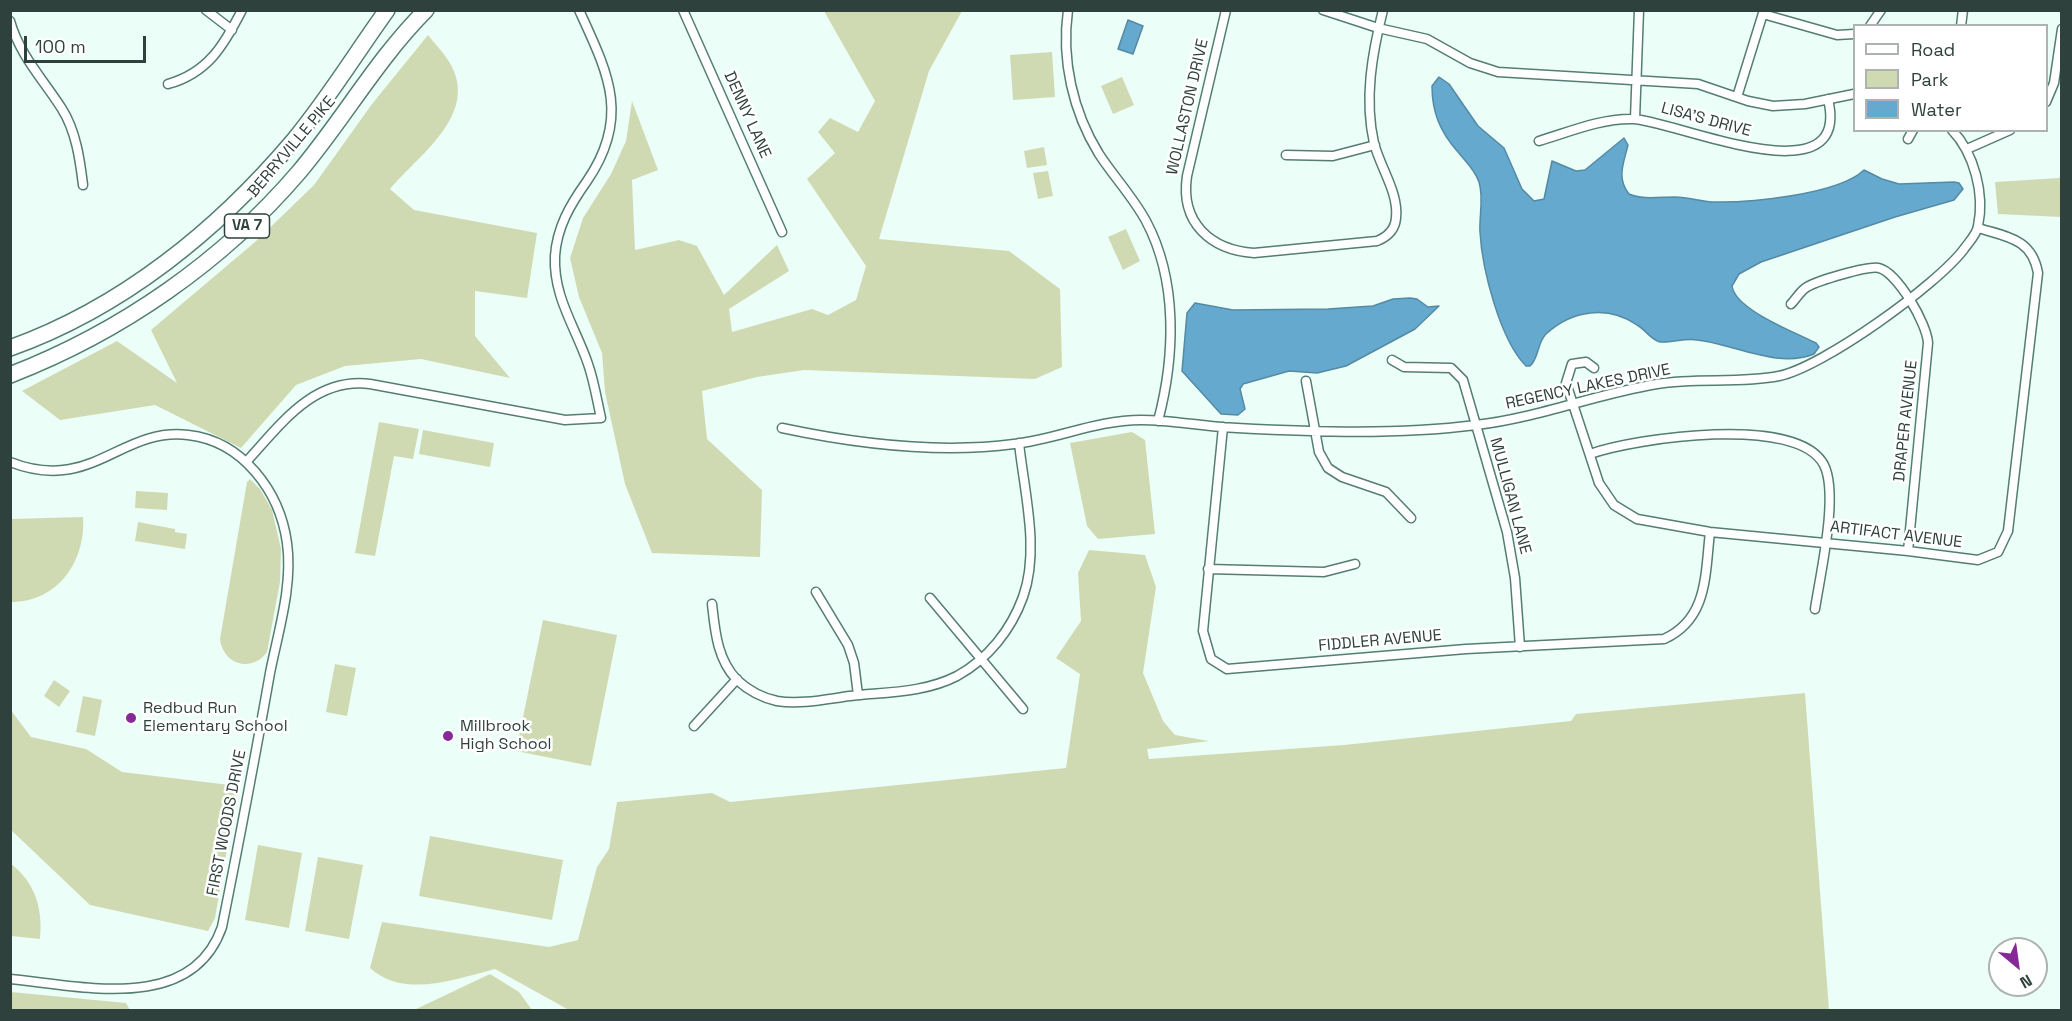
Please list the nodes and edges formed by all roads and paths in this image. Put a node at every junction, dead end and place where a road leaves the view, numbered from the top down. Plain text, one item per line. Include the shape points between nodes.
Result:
1 (207, 10) edge
2 (242, 10) edge
3 (387, 10) edge
4 (426, 10) edge
5 (579, 10) edge
6 (683, 10) edge
7 (1068, 10) edge
8 (1226, 10) edge
9 (1323, 10) edge
10 (1383, 10) edge
11 (1639, 10) edge
12 (1881, 10) edge
13 (1764, 12) edge
14 (10, 21) edge
15 (1871, 24) edge
16 (1378, 28) junction
17 (2061, 29) edge
18 (232, 30) junction
19 (1853, 34) edge
20 (1636, 80) junction
21 (168, 84) dead end
22 (1853, 94) edge
23 (1737, 97) junction
24 (2048, 97) edge
25 (1828, 99) junction
26 (1635, 119) junction
27 (1912, 132) edge
28 (1954, 132) edge
29 (2005, 132) edge
30 (1908, 139) dead end
31 (1539, 141) dead end
32 (1375, 145) junction
33 (1967, 149) junction
34 (1286, 154) dead end
35 (83, 185) dead end
36 (1978, 228) junction
37 (782, 232) dead end
38 (1908, 300) junction
39 (1791, 304) dead end
40 (10, 348) edge
41 (1392, 360) dead end
42 (1594, 368) dead end
43 (10, 375) edge
44 (1306, 381) dead end
45 (1574, 403) junction
46 (1158, 421) junction
47 (1475, 425) junction
48 (1223, 427) junction
49 (782, 428) dead end
50 (1313, 431) junction
51 (1019, 443) junction
52 (1590, 454) junction
53 (247, 461) junction
54 (10, 462) edge
55 (1411, 518) dead end
56 (1710, 532) junction
57 (1826, 542) junction
58 (1908, 551) junction
59 (1354, 564) dead end
60 (1208, 568) junction
61 (816, 592) dead end
62 (930, 598) dead end
63 (712, 604) dead end
64 (1815, 609) dead end
65 (1520, 646) junction
66 (981, 658) junction
67 (737, 680) junction
68 (858, 695) junction
69 (1023, 709) dead end
70 (694, 726) dead end
71 (10, 979) edge

1 - 18 street
2 - 18 street
3 - 40 highway, BERRYVILLE PIKE / VA 7 via 295,138 218,219 116,297 66,325
4 - 43 highway, BERRYVILLE PIKE / VA 7 via 299,172 228,244 113,326
5 - 53 street via 603,61 612,92 612,115 602,156 562,221 556,267 559,294 589,366 601,418 565,420 347,382 306,400
6 - 37 street, DENNY LANE
7 - 46 street via 1068,68 1075,101 1101,156 1147,222 1162,260 1170,312 1166,381
8 - 32 street, WOLLASTON DRIVE via 1185,187 1191,216 1205,235 1226,248 1254,253 1384,238 1394,228 1396,214
9 - 16 street
10 - 16 street, WOLLASTON DRIVE
11 - 20 street
12 - 15 street
13 - 19 street via 1837,34
13 - 23 street
14 - 35 street via 26,60 68,121
16 - 20 street via 1428,39 1470,63 1498,72
16 - 32 street, WOLLASTON DRIVE via 1369,95
17 - 24 street via 2054,83
18 - 21 street via 224,46 205,66
20 - 23 street via 1698,84
20 - 26 street
22 - 25 street
23 - 25 street via 1773,106
25 - 26 street, LISA'S DRIVE via 1832,122 1828,133 1814,146 1791,149 1736,145
26 - 31 street, LISA'S DRIVE via 1607,122
27 - 30 street
28 - 33 street
29 - 33 street
32 - 34 street via 1333,156
33 - 36 street via 1976,173
36 - 38 street, REGENCY LAKES DRIVE via 1957,257
36 - 58 street, ARTIFACT AVENUE via 2026,247 2035,256 2038,273 2008,531 1998,552 1978,560
38 - 39 street, DRAPER AVENUE via 1888,272 1873,267 1807,287
38 - 45 street, REGENCY LAKES DRIVE via 1818,360 1789,373 1659,384
38 - 58 street, DRAPER AVENUE via 1924,323 1928,343
41 - 47 street, MULLIGAN LANE via 1404,367 1451,368 1462,380
42 - 45 street, ARTIFACT AVENUE via 1586,362 1572,364 1566,383
44 - 50 street
45 - 47 street, REGENCY LAKES DRIVE
45 - 52 street, ARTIFACT AVENUE
46 - 48 street, REGENCY LAKES DRIVE
46 - 51 street, REGENCY LAKES DRIVE via 1110,422
47 - 50 street, REGENCY LAKES DRIVE
47 - 65 street, MULLIGAN LANE via 1512,555
48 - 50 street, REGENCY LAKES DRIVE
48 - 60 street, FIDDLER AVENUE
49 - 51 street, REGENCY LAKES DRIVE via 900,445
50 - 55 street via 1318,452 1328,468 1386,492
51 - 66 street via 1029,532 1028,575 1014,617 998,642
52 - 56 street, ARTIFACT AVENUE via 1599,483 1614,505 1637,519
52 - 57 street via 1657,438 1715,434 1780,437 1811,449 1824,465 1830,494
53 - 54 street, FIRST WOODS DRIVE via 214,441 176,434 145,440 99,462 67,470 32,470
53 - 71 street, FIRST WOODS DRIVE via 278,508 287,541 288,572 218,939 205,958 186,974 150,987 110,988
56 - 57 street, ARTIFACT AVENUE
56 - 65 street, FIDDLER AVENUE via 1699,607 1678,633 1664,639
57 - 58 street, ARTIFACT AVENUE
57 - 64 street
59 - 60 street via 1324,572
60 - 65 street, FIDDLER AVENUE via 1205,643 1211,659 1227,669
61 - 68 street via 852,655
62 - 66 street
63 - 67 street via 719,651
66 - 68 street via 957,675 931,686
66 - 69 street
67 - 68 street via 778,701
67 - 70 street

